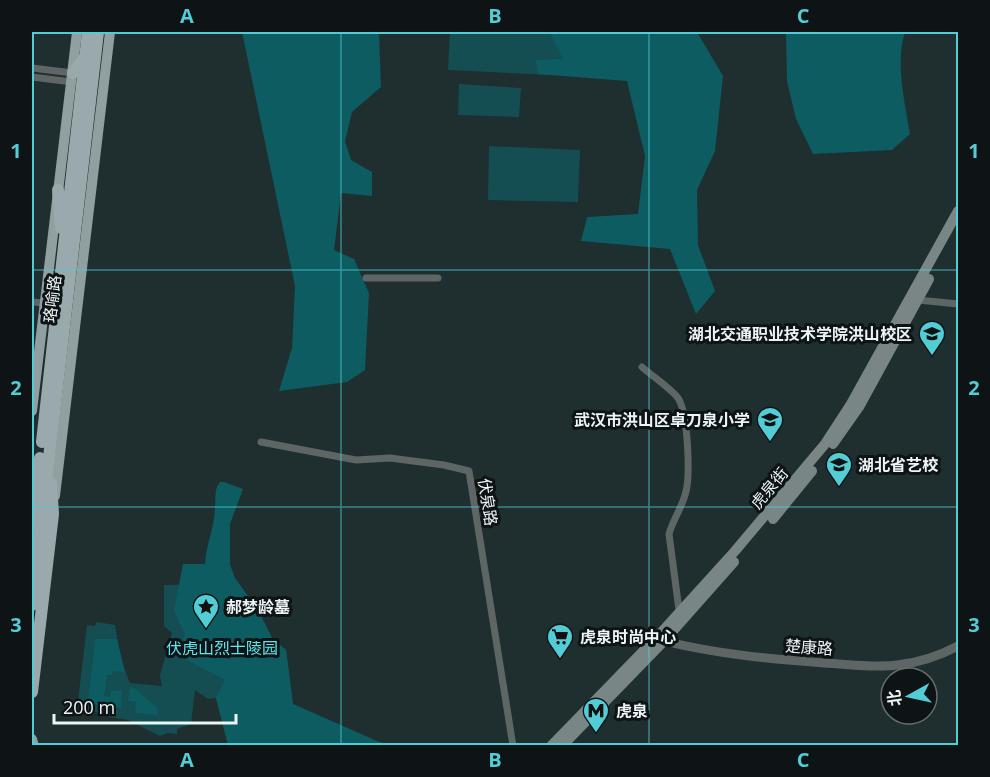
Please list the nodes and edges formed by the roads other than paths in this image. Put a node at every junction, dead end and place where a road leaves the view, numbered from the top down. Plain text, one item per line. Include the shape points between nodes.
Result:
1 (77, 32) edge
2 (88, 32) edge
3 (98, 32) edge
4 (108, 32) edge
5 (91, 54) junction
6 (32, 68) edge
7 (32, 77) edge
8 (72, 78) junction
9 (58, 190) junction
10 (958, 211) edge
11 (958, 225) edge
12 (63, 260) junction
13 (366, 278) dead end
14 (438, 278) dead end
15 (918, 300) junction
16 (32, 302) edge
17 (45, 303) junction
18 (958, 304) edge
19 (642, 367) dead end
20 (32, 411) edge
21 (261, 442) dead end
22 (44, 455) junction
23 (37, 501) edge
24 (53, 514) junction
25 (32, 530) edge
26 (32, 605) edge
27 (680, 610) junction
28 (660, 639) junction
29 (958, 646) edge
30 (32, 692) edge
31 (32, 739) edge
32 (34, 746) edge
33 (513, 746) edge
34 (551, 746) edge
35 (562, 746) edge

1 - 8 main road
2 - 5 highway, 珞喻路
3 - 5 highway, 珞喻路
4 - 5 highway
4 - 24 main road
5 - 8 highway
5 - 12 highway, 珞喻路
5 - 22 highway, 珞喻路 via 66,317
6 - 8 street
7 - 8 street
8 - 9 main road
9 - 12 highway
9 - 17 main road
10 - 27 main road, 虎泉街 via 825,444
11 - 15 main road, 虎泉街
12 - 22 highway, 珞喻路
13 - 14 street
15 - 18 street
15 - 28 main road, 虎泉街 via 859,407 831,448 791,498
16 - 17 street
17 - 20 main road
19 - 27 street via 678,398 682,411 689,478 669,534
21 - 33 street, 伏泉路 via 356,459 390,458 469,471
22 - 23 highway
22 - 24 highway
22 - 25 highway, 珞喻路
23 - 26 highway
24 - 30 highway
27 - 28 main road, 虎泉街
28 - 29 street, 楚康路 via 701,650 764,658 874,666 920,661
28 - 34 main road, 虎泉街
28 - 35 main road, 虎泉街
31 - 32 main road

